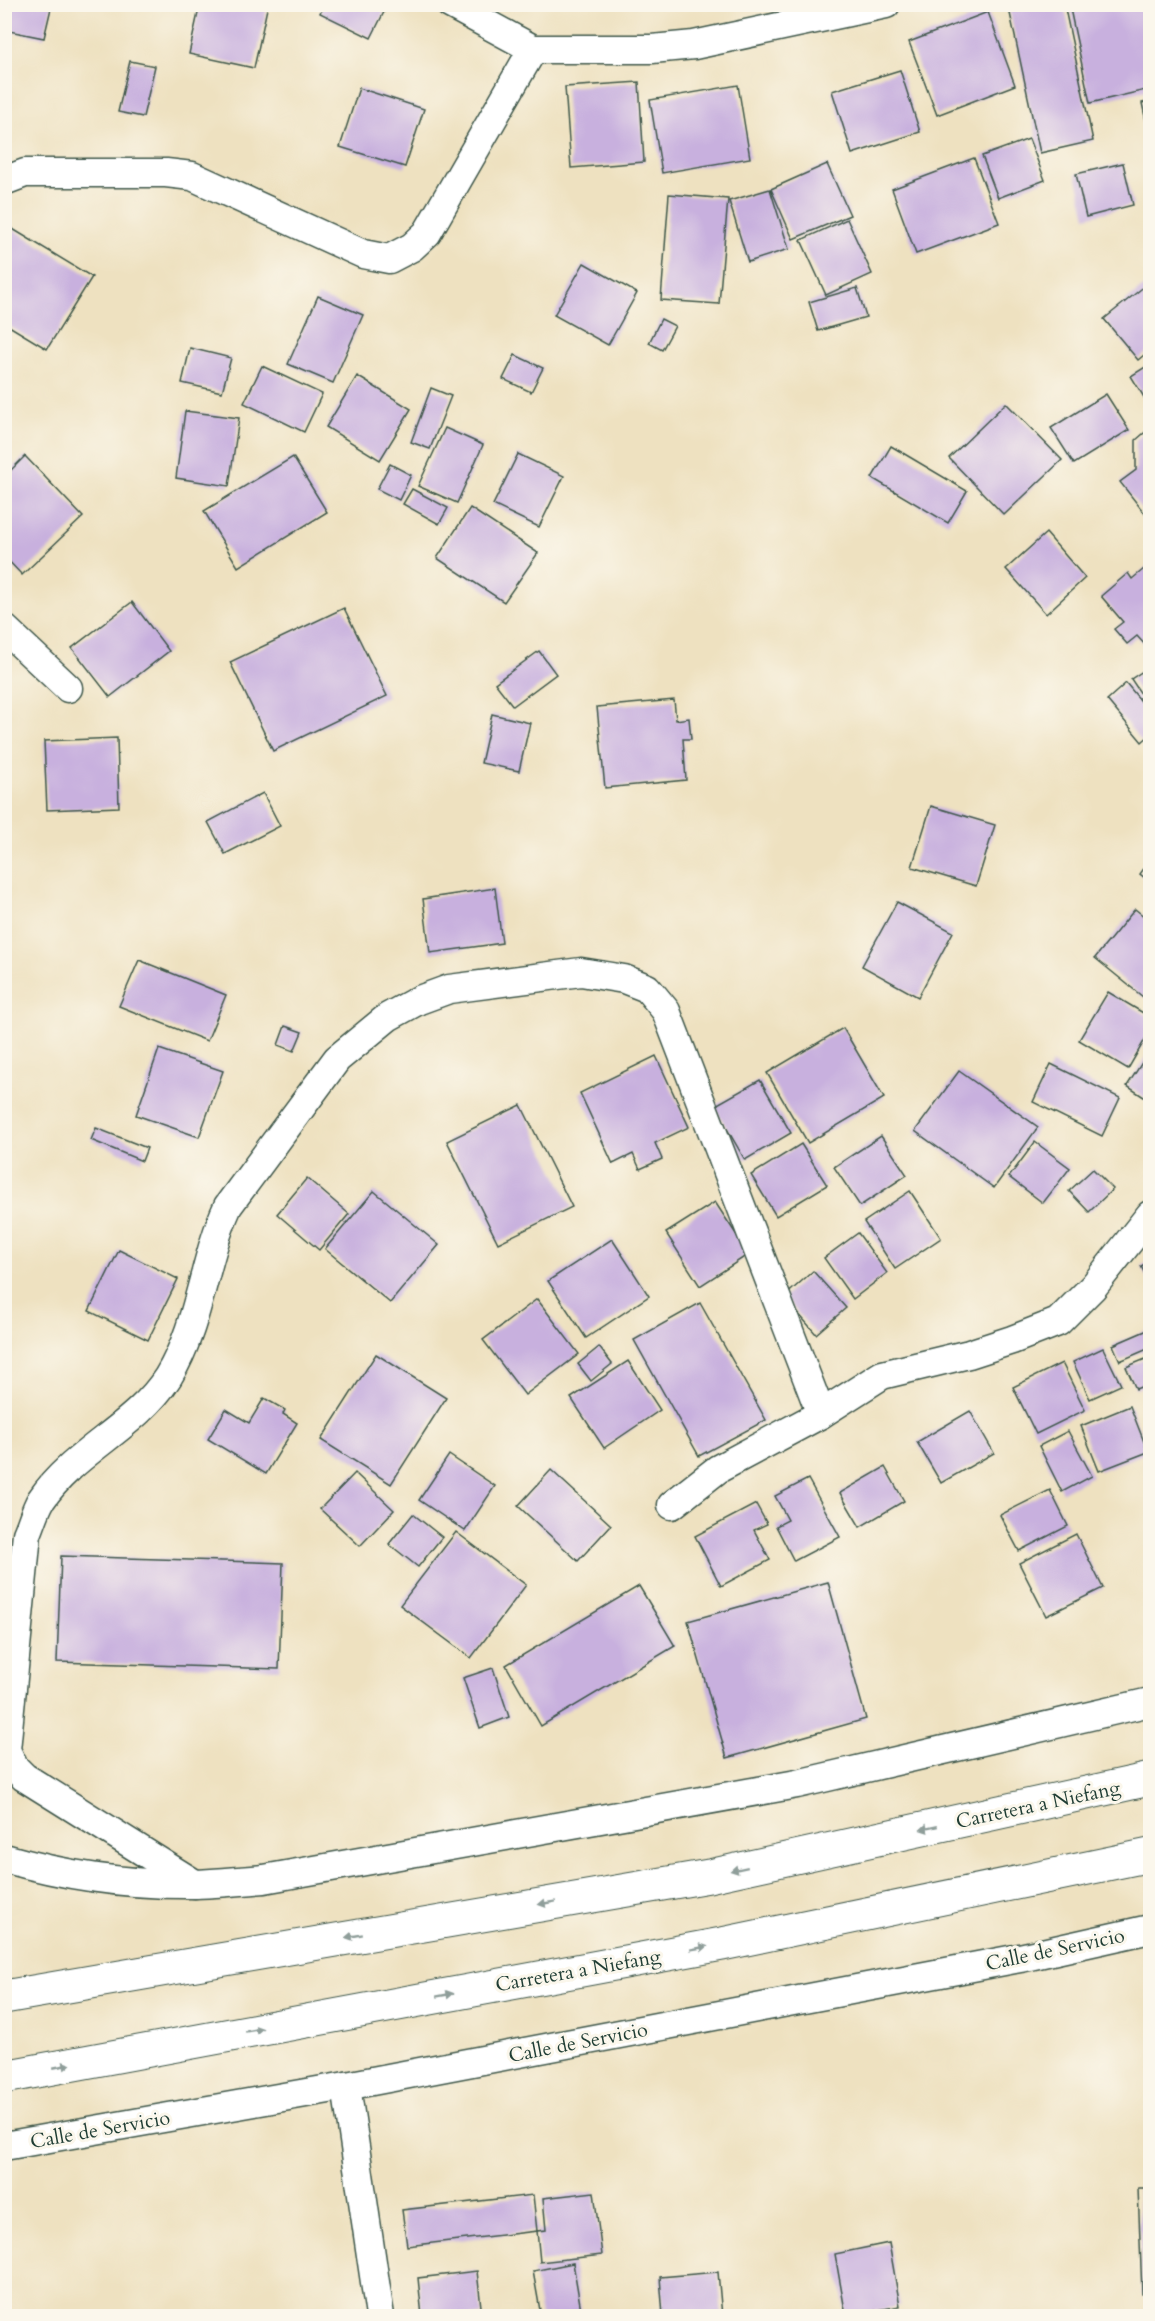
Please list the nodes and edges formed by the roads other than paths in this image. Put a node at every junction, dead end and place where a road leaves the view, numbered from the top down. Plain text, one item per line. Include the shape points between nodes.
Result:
1 (450, 4) edge
2 (885, 4) edge
3 (533, 49) junction
4 (4, 181) edge
5 (4, 628) edge
6 (68, 688) dead end
7 (1150, 1215) edge
8 (821, 1414) junction
9 (672, 1505) dead end
10 (1150, 1702) edge
11 (1150, 1779) edge
12 (1150, 1856) edge
13 (4, 1858) edge
14 (195, 1884) junction
15 (1150, 1929) edge
16 (4, 1996) edge
17 (4, 2077) edge
18 (346, 2086) junction
19 (4, 2146) edge
20 (380, 2316) edge

1 - 3 street
2 - 3 street via 675,48
3 - 4 street via 427,232 412,247 389,259 363,254 192,176 25,173
5 - 6 street
7 - 8 street via 1093,1287 1058,1322 969,1354 882,1375
8 - 9 street via 718,1469
8 - 14 street via 666,1011 647,988 624,979 581,972 449,989 388,1017 337,1059 228,1206 217,1229 187,1339 168,1377 148,1401 61,1477 40,1501 27,1534 6,1750 14,1767
10 - 14 street via 797,1784 264,1879
11 -> 16 main road, Carretera a Niefang via 710,1876
17 -> 12 main road, Carretera a Niefang via 711,1946
13 - 14 street via 46,1870 118,1880
15 - 18 street, Calle de Servicio via 1020,1958
18 - 19 street, Calle de Servicio
18 - 20 street

